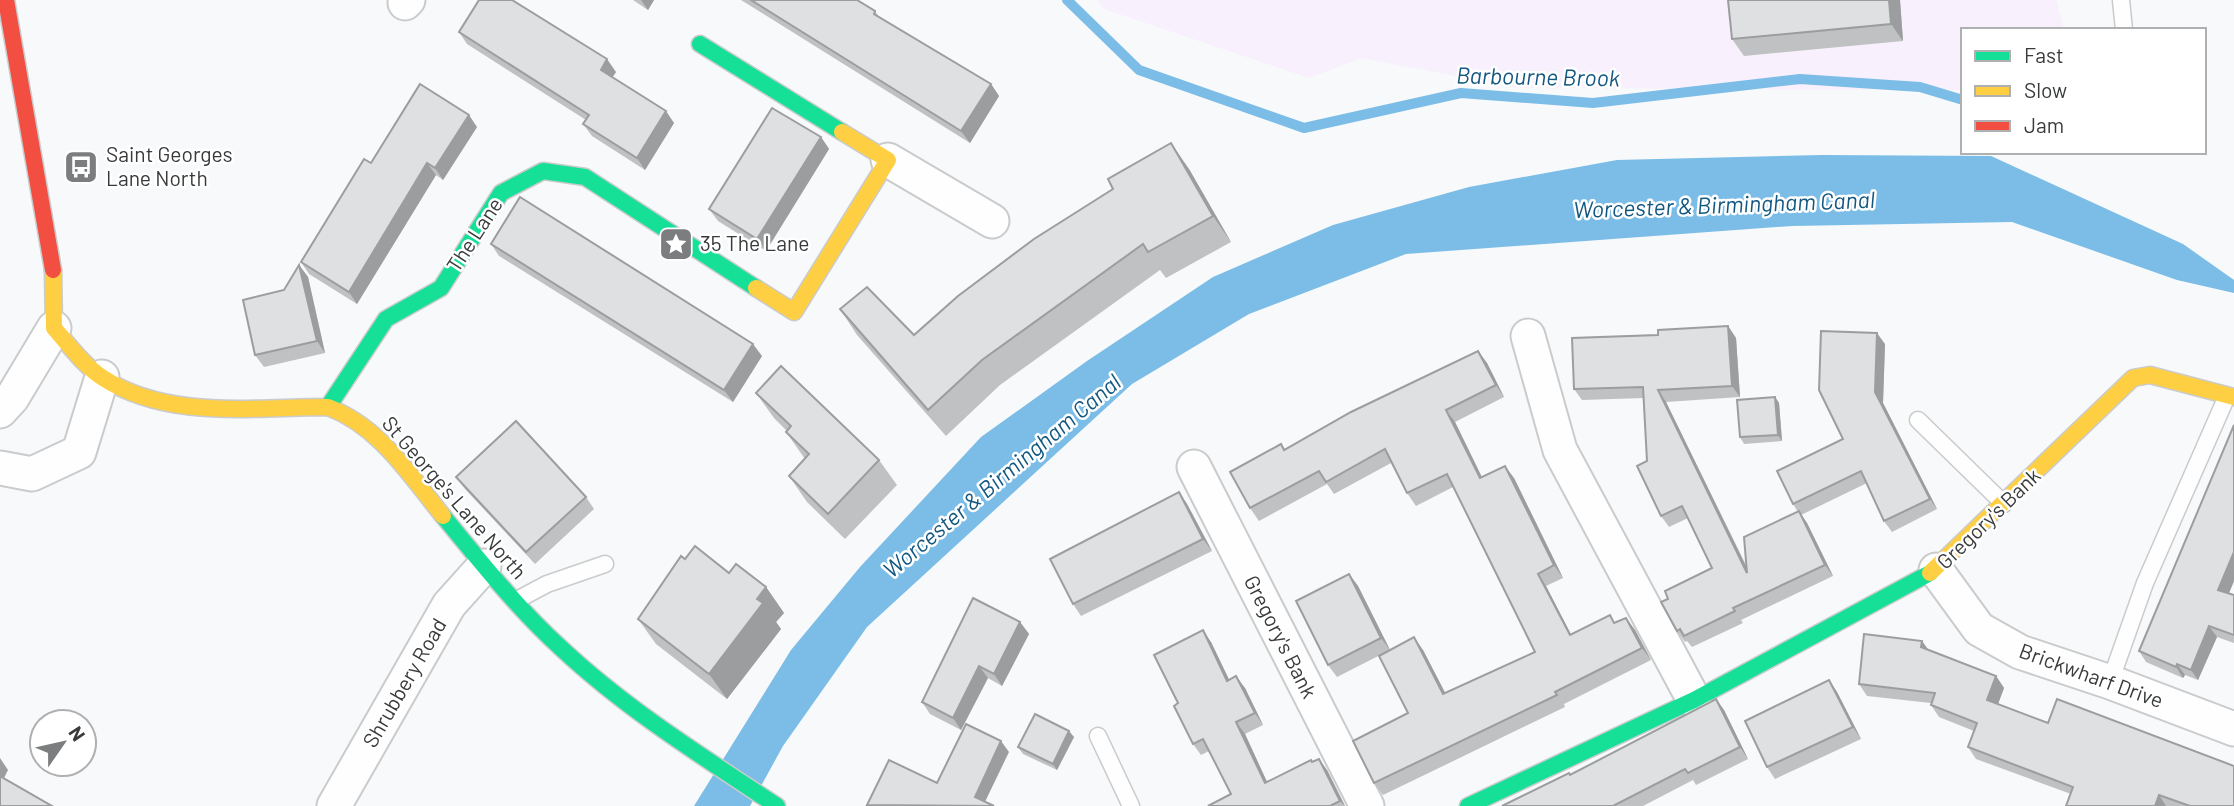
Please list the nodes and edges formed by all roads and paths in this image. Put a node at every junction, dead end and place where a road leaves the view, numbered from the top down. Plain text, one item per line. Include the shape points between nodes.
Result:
1 (6, 0) edge
2 (2121, 0) edge
3 (2124, 28) edge
4 (700, 44) dead end
5 (888, 160) junction
6 (992, 221) dead end
7 (54, 328) junction
8 (1528, 336) dead end
9 (102, 377) junction
10 (2231, 396) edge
11 (328, 407) junction
12 (0, 411) edge
13 (1918, 420) dead end
14 (1195, 467) dead end
15 (0, 468) edge
16 (2005, 506) junction
17 (484, 565) junction
18 (605, 565) dead end
19 (1936, 570) junction
20 (515, 601) junction
21 (2110, 682) junction
22 (1694, 700) junction
23 (2234, 729) edge
24 (1098, 736) dead end
25 (334, 806) edge
26 (777, 806) edge
27 (1131, 806) edge
28 (1367, 806) edge
29 (1468, 806) edge

1 - 7 street via 55,280
2 - 3 lane
4 - 5 street
5 - 6 street
5 - 11 street, The Lane via 794,312 585,177 543,171 501,192 441,288 386,319
7 - 9 street, St George's Lane North
7 - 12 street
8 - 22 street via 1560,450
9 - 11 street, St George's Lane North via 145,399 183,405
9 - 15 street via 79,452 32,474
10 - 16 street, Gregory's Bank via 2150,375 2133,378
10 - 21 lane via 2145,583
11 - 17 street, St George's Lane North via 346,412 378,436
13 - 16 lane
14 - 28 street, Gregory's Bank
16 - 19 street, Gregory's Bank
17 - 20 street, St George's Lane North
17 - 25 street, Shrubbery Road via 449,605
18 - 20 lane via 547,584
19 - 21 street, Brickwharf Drive via 1979,629 2020,652
19 - 22 street, Gregory's Bank
20 - 26 street, St George's Lane North via 606,687
21 - 23 street, Brickwharf Drive
22 - 29 street, Gregory's Bank
24 - 27 lane

